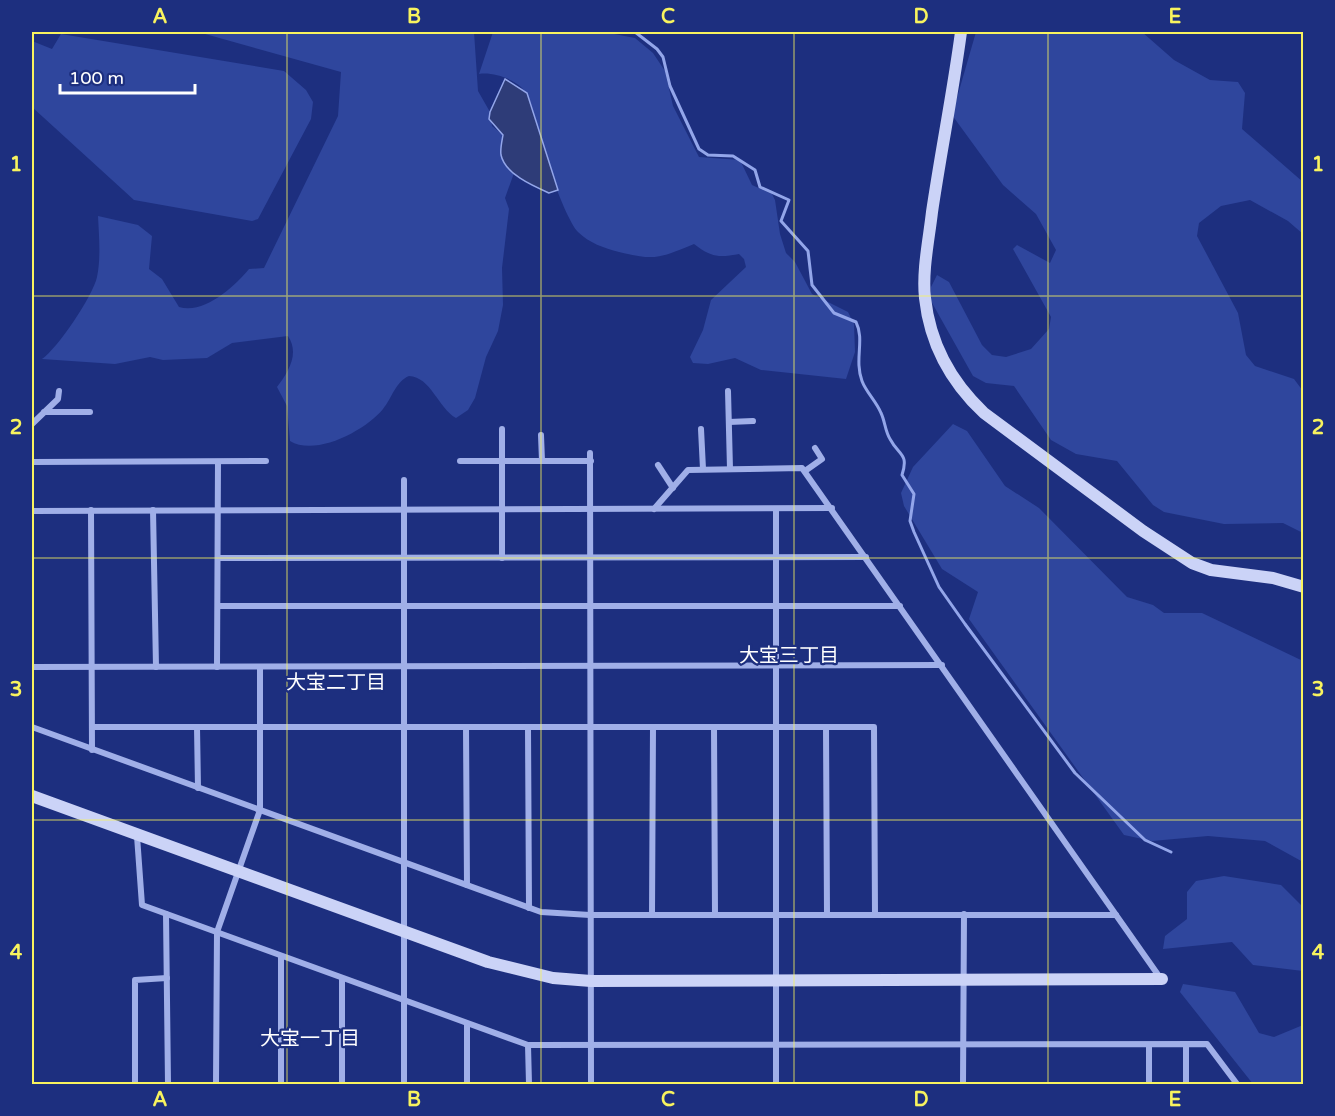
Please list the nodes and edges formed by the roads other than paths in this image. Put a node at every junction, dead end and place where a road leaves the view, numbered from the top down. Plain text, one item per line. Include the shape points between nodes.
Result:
1 (961, 32) edge
2 (59, 391) dead end
3 (728, 391) dead end
4 (44, 412) junction
5 (90, 412) dead end
6 (753, 421) dead end
7 (729, 422) junction
8 (32, 424) edge
9 (502, 429) dead end
10 (701, 429) dead end
11 (541, 435) dead end
12 (815, 448) dead end
13 (590, 453) dead end
14 (460, 461) dead end
15 (502, 461) junction
16 (542, 461) junction
17 (591, 461) junction
18 (32, 462) edge
19 (218, 462) junction
20 (266, 462) dead end
21 (658, 465) dead end
22 (703, 469) junction
23 (730, 469) junction
24 (805, 471) junction
25 (404, 480) dead end
26 (673, 488) junction
27 (832, 508) junction
28 (591, 509) junction
29 (654, 509) junction
30 (776, 509) junction
31 (91, 510) junction
32 (153, 510) junction
33 (405, 510) junction
34 (502, 510) junction
35 (32, 511) edge
36 (218, 511) junction
37 (591, 557) junction
38 (776, 557) junction
39 (866, 557) junction
40 (218, 558) junction
41 (405, 558) junction
42 (502, 558) junction
43 (1304, 587) edge
44 (776, 605) junction
45 (218, 606) junction
46 (404, 606) junction
47 (591, 606) junction
48 (900, 606) junction
49 (942, 665) junction
50 (776, 666) junction
51 (32, 667) edge
52 (156, 667) junction
53 (217, 667) junction
54 (260, 667) junction
55 (404, 667) junction
56 (590, 667) junction
57 (92, 668) junction
58 (32, 727) edge
59 (92, 727) junction
60 (197, 727) junction
61 (259, 727) junction
62 (405, 727) junction
63 (466, 727) junction
64 (590, 727) junction
65 (653, 727) junction
66 (714, 727) junction
67 (777, 727) junction
68 (826, 727) junction
69 (528, 728) junction
70 (92, 750) junction
71 (198, 788) junction
72 (32, 796) edge
73 (260, 810) junction
74 (137, 836) junction
75 (404, 863) junction
76 (237, 872) junction
77 (468, 885) junction
78 (529, 908) junction
79 (166, 914) junction
80 (715, 914) junction
81 (827, 914) junction
82 (875, 914) junction
83 (964, 914) junction
84 (590, 915) junction
85 (652, 915) junction
86 (776, 915) junction
87 (1116, 915) junction
88 (217, 932) junction
89 (405, 932) junction
90 (281, 956) junction
91 (167, 978) junction
92 (342, 979) junction
93 (1162, 979) joint
94 (776, 980) junction
95 (963, 980) junction
96 (591, 981) junction
97 (404, 1001) junction
98 (467, 1024) junction
99 (776, 1044) junction
100 (1186, 1044) junction
101 (528, 1045) junction
102 (963, 1045) junction
103 (1149, 1045) junction
104 (591, 1046) junction
105 (135, 1084) edge
106 (168, 1084) edge
107 (216, 1084) edge
108 (281, 1084) edge
109 (342, 1084) edge
110 (404, 1084) edge
111 (466, 1084) edge
112 (529, 1084) edge
113 (591, 1084) edge
114 (776, 1084) edge
115 (963, 1084) edge
116 (1149, 1084) edge
117 (1186, 1084) edge
118 (1237, 1084) edge

1 - 43 street via 929,238 925,296 946,367 963,393 984,413 1192,563
2 - 4 street via 58,399
3 - 7 street
4 - 5 street
4 - 8 street
6 - 7 street
7 - 23 street
9 - 15 street
10 - 22 street
11 - 16 street
12 - 24 street via 822,459
13 - 17 street
14 - 15 street
15 - 16 street
15 - 34 street
16 - 17 street
17 - 28 street
18 - 19 street
19 - 20 street
19 - 36 street
21 - 26 street
22 - 23 street
22 - 26 street via 688,470
23 - 24 street
24 - 27 street
25 - 33 street
26 - 29 street
27 - 30 street
27 - 39 street
28 - 29 street
28 - 34 street
28 - 37 street
29 - 30 street
30 - 38 street
31 - 32 street
31 - 35 street
31 - 57 street
32 - 36 street
32 - 52 street
33 - 34 street
33 - 36 street
33 - 41 street
34 - 42 street
36 - 40 street
37 - 38 street
37 - 42 street
37 - 47 street
38 - 39 street
38 - 44 street
39 - 48 street
40 - 41 street
40 - 45 street
41 - 42 street
41 - 46 street
44 - 47 street
44 - 48 street
44 - 50 street
45 - 46 street
45 - 53 street
46 - 47 street
46 - 55 street
47 - 56 street
48 - 49 street
49 - 50 street
49 - 87 street
50 - 56 street
50 - 67 street
51 - 57 street
52 - 53 street
52 - 57 street
53 - 54 street
54 - 55 street
54 - 61 street
55 - 56 street
55 - 62 street
56 - 64 street
57 - 59 street
58 - 70 street
59 - 60 street
59 - 70 street
60 - 61 street
60 - 71 street
61 - 62 street
61 - 73 street
62 - 63 street
62 - 75 street
63 - 69 street
63 - 77 street
64 - 65 street
64 - 69 street
64 - 84 street
65 - 66 street
65 - 85 street
66 - 67 street
66 - 80 street
67 - 68 street
67 - 86 street
68 - 81 street
68 - 82 street via 874,727
69 - 78 street
70 - 71 street
71 - 73 street
72 - 74 street
73 - 75 street
73 - 76 street
74 - 76 street
74 - 79 street via 142,905
75 - 77 street
75 - 89 street
76 - 88 street
76 - 89 street
77 - 78 street
78 - 84 street via 553,914
79 - 88 street
79 - 91 street
80 - 85 street
80 - 86 street
81 - 82 street
81 - 86 street
82 - 83 street
83 - 87 street
83 - 95 street
84 - 85 street
84 - 96 street
86 - 94 street
87 - 93 street
88 - 90 street
88 - 107 street
89 - 96 street via 516,971
89 - 97 street
90 - 92 street
90 - 108 street
91 - 105 street via 135,980
91 - 106 street
92 - 97 street
92 - 109 street
93 - 95 street
94 - 95 street
94 - 96 street
94 - 99 street
95 - 102 street
96 - 104 street
97 - 98 street
97 - 110 street
98 - 101 street
98 - 111 street
99 - 102 street
99 - 104 street
99 - 114 street
100 - 103 street
100 - 117 street
100 - 118 street via 1208,1044
101 - 104 street
101 - 112 street
102 - 103 street
102 - 115 street
103 - 116 street
104 - 113 street

